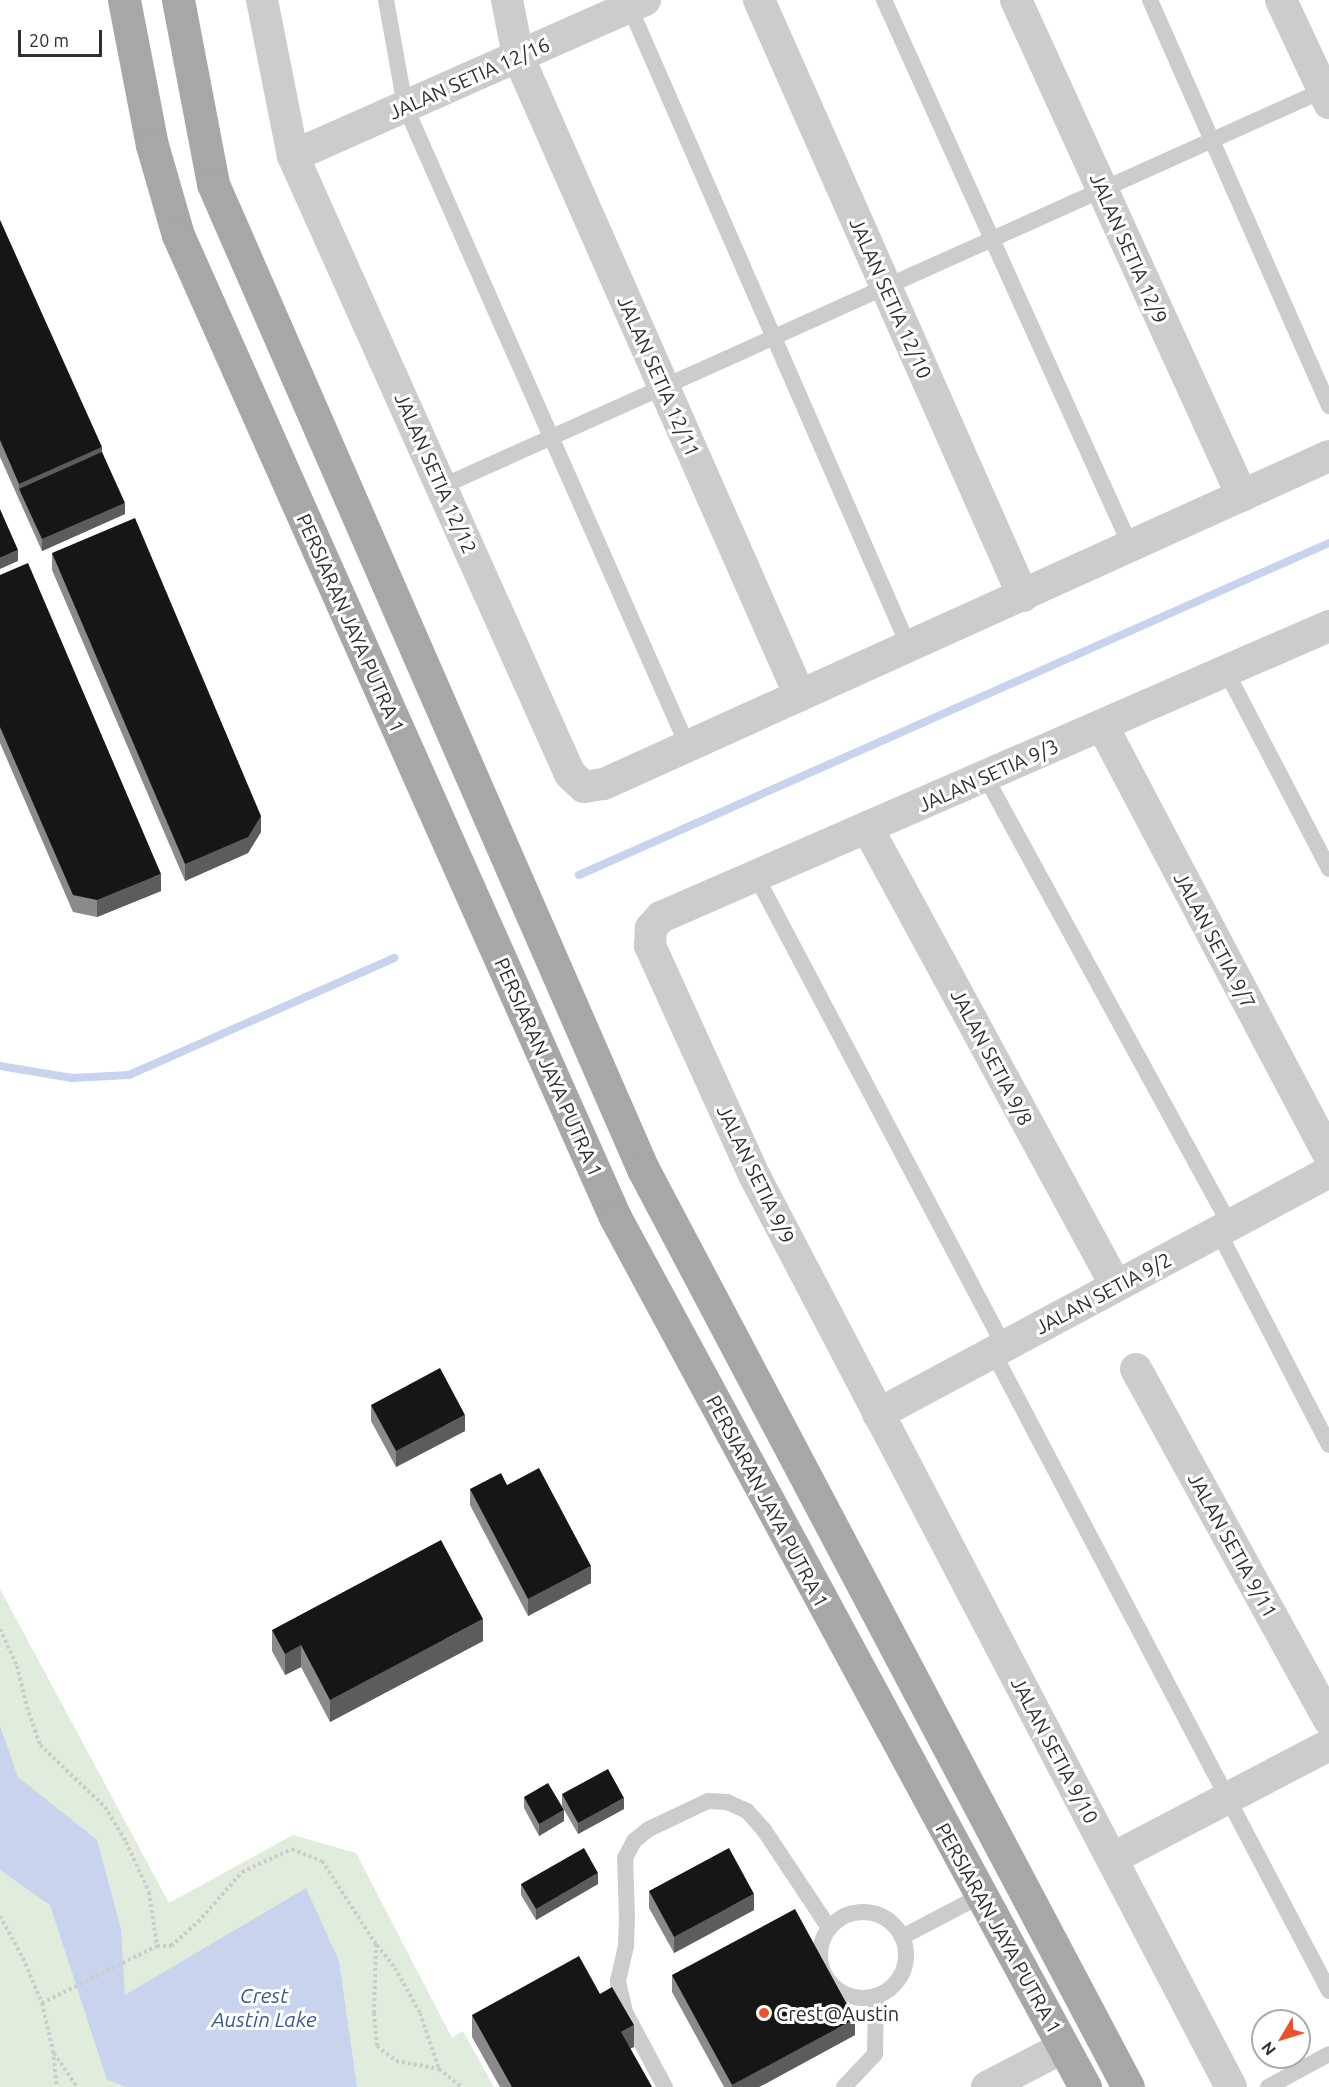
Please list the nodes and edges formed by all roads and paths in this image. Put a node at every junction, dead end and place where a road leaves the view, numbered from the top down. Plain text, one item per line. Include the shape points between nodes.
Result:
1 (124, 0) edge
2 (178, 0) edge
3 (262, 0) edge
4 (386, 0) edge
5 (507, 0) edge
6 (759, 0) edge
7 (884, 0) edge
8 (1016, 0) edge
9 (1150, 0) edge
10 (1281, 0) edge
11 (634, 3) edge
12 (518, 56) junction
13 (1327, 94) edge
14 (405, 106) junction
15 (1212, 140) junction
16 (293, 156) junction
17 (1102, 190) junction
18 (992, 239) junction
19 (886, 287) junction
20 (773, 338) junction
21 (664, 386) junction
22 (1329, 405) edge
23 (551, 437) junction
24 (1329, 456) edge
25 (443, 486) junction
26 (1242, 496) junction
27 (1131, 547) junction
28 (1023, 596) junction
29 (1329, 626) edge
30 (909, 647) junction
31 (1226, 671) junction
32 (800, 696) junction
33 (1102, 725) junction
34 (688, 747) junction
35 (985, 776) junction
36 (867, 827) junction
37 (1329, 868) edge
38 (756, 876) junction
39 (651, 928) joint
40 (1329, 1155) edge
41 (1329, 1172) edge
42 (1224, 1228) junction
43 (1116, 1286) junction
44 (999, 1349) junction
45 (1136, 1369) dead end
46 (878, 1414) junction
47 (1329, 1445) edge
48 (0, 1629) edge
49 (1329, 1720) edge
50 (1329, 1745) edge
51 (1227, 1798) junction
52 (1113, 1858) junction
53 (980, 1896) junction
54 (0, 1916) edge
55 (829, 1928) junction
56 (902, 1937) junction
57 (376, 1944) junction
58 (157, 1946) junction
59 (1329, 1991) edge
60 (876, 1996) junction
61 (42, 2003) junction
62 (1064, 2047) junction
63 (54, 2051) junction
64 (1329, 2054) edge
65 (439, 2069) junction
66 (57, 2087) edge
67 (77, 2087) edge
68 (461, 2087) edge
69 (665, 2087) edge
70 (844, 2087) edge
71 (987, 2087) edge
72 (1085, 2087) edge
73 (1128, 2087) edge
74 (1231, 2087) edge
75 (1268, 2087) edge

1 - 53 main road, PERSIARAN JAYA PUTRA 1 via 152,145 178,235 615,1217
2 - 73 main road, PERSIARAN JAYA PUTRA 1 via 213,184 643,1169
3 - 16 street, JALAN SETIA 12/12
4 - 14 lane
5 - 12 street, JALAN SETIA 12/11
6 - 19 street, JALAN SETIA 12/10
7 - 18 lane
8 - 17 street, JALAN SETIA 12/9
9 - 15 lane
10 - 13 street
11 - 12 street, JALAN SETIA 12/16
11 - 20 lane
12 - 14 street, JALAN SETIA 12/16
12 - 21 street, JALAN SETIA 12/11
13 - 15 lane
14 - 16 street, JALAN SETIA 12/16
14 - 23 lane
15 - 17 lane
15 - 22 lane
16 - 25 street, JALAN SETIA 12/12
17 - 18 lane
17 - 26 street, JALAN SETIA 12/9
18 - 19 lane
18 - 27 lane
19 - 20 lane
19 - 28 street, JALAN SETIA 12/10
20 - 21 lane
20 - 30 lane
21 - 23 lane
21 - 32 street, JALAN SETIA 12/11
23 - 25 lane
23 - 34 lane
24 - 26 street
25 - 34 street, JALAN SETIA 12/12 via 570,774 584,787 604,784
26 - 27 street
27 - 28 street
28 - 30 street
29 - 31 street, JALAN SETIA 9/3
30 - 32 street
31 - 33 street, JALAN SETIA 9/3
31 - 37 lane
32 - 34 street
33 - 35 street, JALAN SETIA 9/3
33 - 40 street, JALAN SETIA 9/7
35 - 36 street, JALAN SETIA 9/3
35 - 42 lane
36 - 38 street, JALAN SETIA 9/3
36 - 43 street, JALAN SETIA 9/8
38 - 39 street, JALAN SETIA 9/3 via 661,917
38 - 44 lane
39 - 46 street, JALAN SETIA 9/9 via 650,946 754,1175
41 - 42 street, JALAN SETIA 9/2
42 - 43 street, JALAN SETIA 9/2
42 - 47 lane
43 - 44 street, JALAN SETIA 9/2
44 - 46 street, JALAN SETIA 9/2
44 - 51 lane
45 - 49 street, JALAN SETIA 9/11
46 - 52 street, JALAN SETIA 9/10
48 - 58 path via 17,1666 40,1745 105,1807 126,1842 149,1892
50 - 51 street
51 - 52 street
51 - 59 lane
52 - 74 street, JALAN SETIA 9/10
53 - 56 lane
53 - 62 main road, PERSIARAN JAYA PUTRA 1
54 - 61 path
55 - 56 lane via 840,1918 868,1913 882,1917
55 - 60 lane via 820,1953 827,1980 849,1996
55 - 69 lane via 764,1830 747,1811 727,1802 708,1802 634,1840 625,1858 627,1927 618,1981 625,2012
56 - 60 lane via 906,1951 902,1972 889,1989
57 - 58 path via 322,1861 292,1849 242,1872 171,1946
57 - 65 path via 395,1968 420,2013
57 - 65 path via 377,2046 396,2061
58 - 61 path
60 - 70 lane via 875,2054
61 - 63 path
62 - 71 street
62 - 72 main road, PERSIARAN JAYA PUTRA 1
63 - 66 path
63 - 67 path
64 - 75 lane
65 - 68 path

